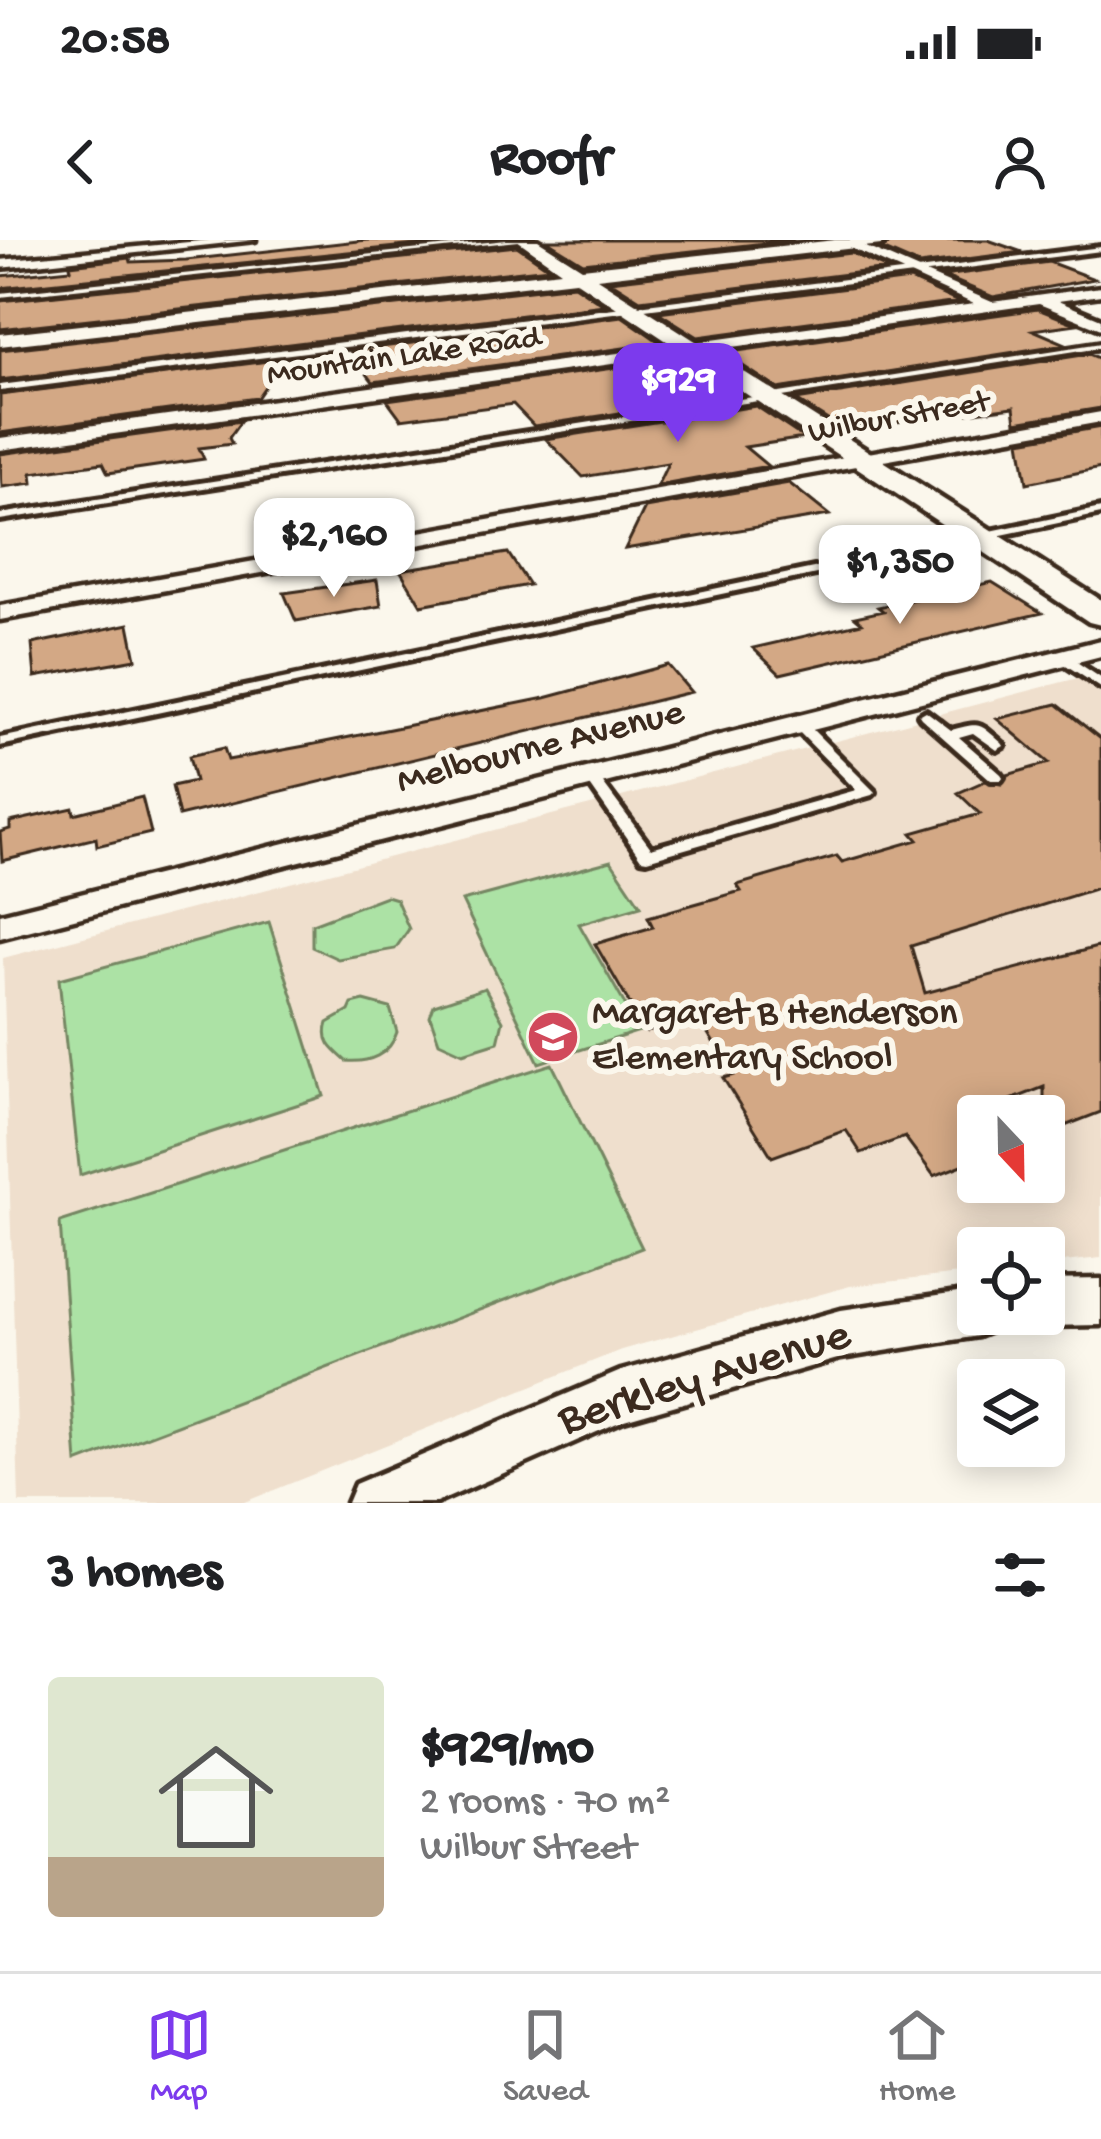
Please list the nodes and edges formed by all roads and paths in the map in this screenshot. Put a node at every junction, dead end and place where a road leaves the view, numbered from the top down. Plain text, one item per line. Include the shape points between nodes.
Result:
1 (249, 240) edge
2 (526, 240) edge
3 (803, 240) edge
4 (880, 240) edge
5 (843, 242) edge
6 (163, 244) edge
7 (1101, 250) edge
8 (0, 264) edge
9 (573, 270) junction
10 (914, 273) junction
11 (1101, 291) edge
12 (0, 295) edge
13 (1041, 300) junction
14 (284, 302) junction
15 (992, 306) junction
16 (629, 308) junction
17 (1101, 324) edge
18 (0, 328) edge
19 (0, 340) edge
20 (1101, 346) edge
21 (691, 348) junction
22 (0, 388) edge
23 (767, 398) junction
24 (1101, 417) edge
25 (0, 444) edge
26 (862, 459) junction
27 (1101, 512) edge
28 (0, 518) edge
29 (981, 536) junction
30 (0, 613) edge
31 (1101, 615) edge
32 (1101, 648) edge
33 (1064, 657) junction
34 (1101, 684) edge
35 (926, 715) dead end
36 (799, 724) junction
37 (949, 735) junction
38 (0, 742) edge
39 (997, 746) dead end
40 (591, 777) junction
41 (996, 777) dead end
42 (0, 926) edge
43 (1101, 1301) edge
44 (1065, 1302) edge
45 (957, 1315) edge
46 (374, 1503) edge

1 - 6 street
2 - 9 main road
2 - 12 lane
3 - 9 main road
4 - 5 main road
5 - 9 main road
5 - 10 street
6 - 8 street
7 - 10 lane
9 - 14 main road
9 - 16 main road
10 - 15 street
10 - 16 lane
11 - 13 street, Mountain Lake Road
13 - 15 street, Mountain Lake Road
13 - 17 street
14 - 18 main road
14 - 19 main road
15 - 21 street, Mountain Lake Road
16 - 21 main road
16 - 22 lane
20 - 23 lane
21 - 23 main road
21 - 25 street, Mountain Lake Road
23 - 26 main road
23 - 28 lane
24 - 26 street, Wilbur Street
26 - 29 main road
26 - 30 street, Wilbur Street
27 - 29 lane
29 - 31 main road
29 - 38 lane
32 - 33 street, Melbourne Avenue
33 - 34 lane
33 - 36 street, Melbourne Avenue
35 - 37 lane
36 - 40 street, Melbourne Avenue
36 - 40 lane via 867,792 647,854
37 - 39 lane via 976,728
37 - 41 lane
40 - 42 street, Melbourne Avenue
43 - 44 street
45 - 46 street, Berkley Avenue via 841,1334 621,1396

